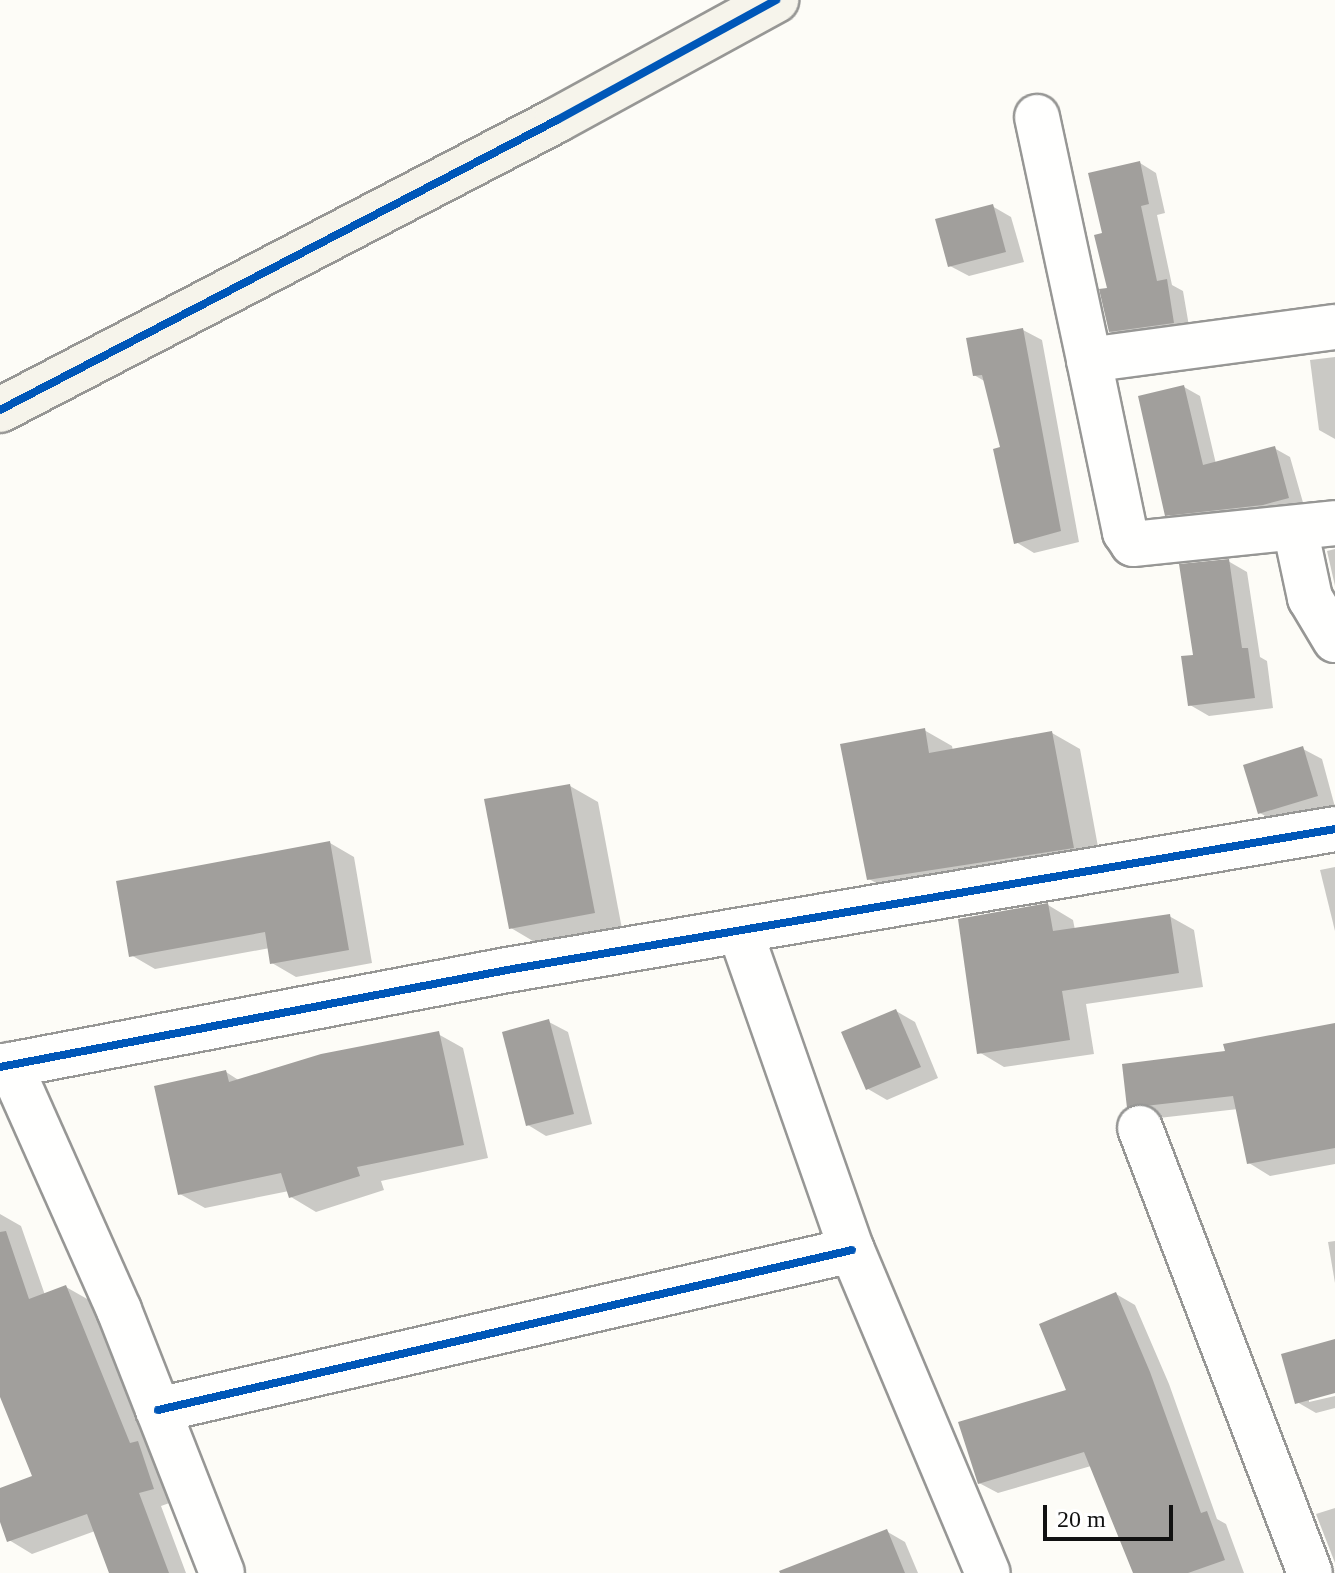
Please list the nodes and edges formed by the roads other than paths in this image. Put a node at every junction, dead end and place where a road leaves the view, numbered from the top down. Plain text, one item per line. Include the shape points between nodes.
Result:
1 (776, 0) edge
2 (1037, 117) dead end
3 (1335, 327) edge
4 (1089, 360) junction
5 (0, 410) edge
6 (1315, 525) edge
7 (1335, 640) edge
8 (1335, 829) edge
9 (740, 931) junction
10 (5, 1066) edge
11 (1140, 1128) dead end
12 (852, 1250) junction
13 (158, 1410) junction
14 (222, 1573) edge
15 (988, 1573) edge
16 (1310, 1573) edge

1 - 5 street
2 - 4 street
3 - 4 street
4 - 6 street via 1125,532 1133,544
6 - 7 street via 1310,598
8 - 9 street
9 - 10 street
9 - 12 street
10 - 13 street via 119,1310
11 - 16 street
12 - 13 street
12 - 15 street
13 - 14 street

